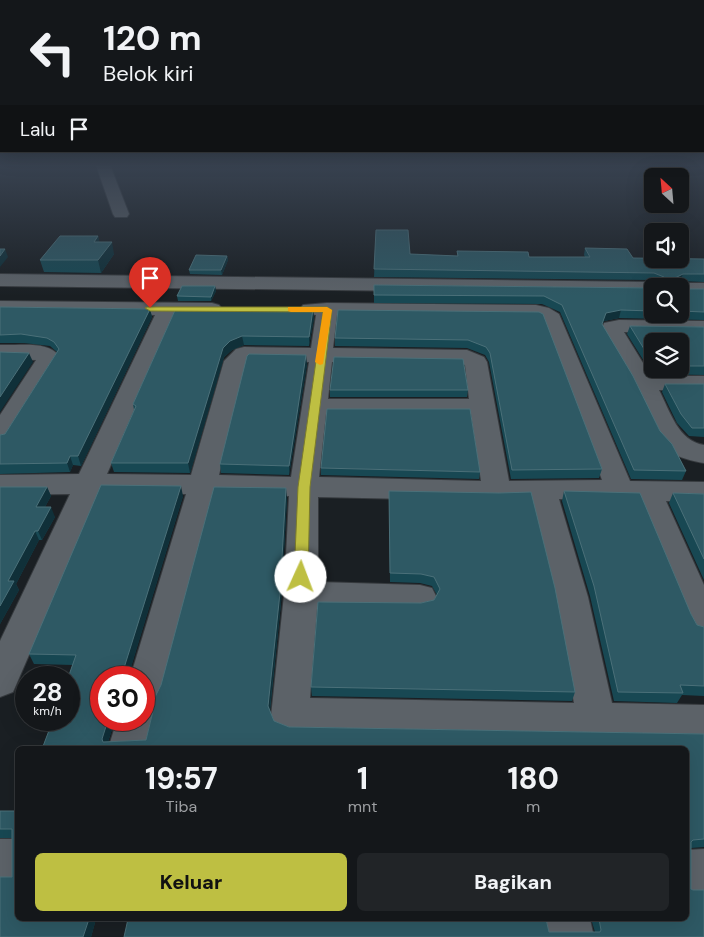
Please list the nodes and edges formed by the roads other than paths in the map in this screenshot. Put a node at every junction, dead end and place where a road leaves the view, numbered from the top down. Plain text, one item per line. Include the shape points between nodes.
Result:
1 (119, 209) edge
2 (121, 214) dead end
3 (0, 280) edge
4 (644, 288) edge
5 (689, 289) edge
6 (704, 289) edge
7 (168, 308) junction
8 (1, 309) edge
9 (228, 309) edge
10 (288, 309) edge
11 (327, 310) junction
12 (704, 327) edge
13 (0, 352) edge
14 (321, 354) junction
15 (644, 383) junction
16 (704, 383) edge
17 (314, 406) junction
18 (482, 407) junction
19 (0, 435) edge
20 (704, 454) edge
21 (88, 483) junction
22 (203, 484) junction
23 (0, 485) edge
24 (304, 487) junction
25 (542, 489) junction
26 (633, 490) junction
27 (497, 491) junction
28 (704, 492) edge
29 (300, 595) junction
30 (420, 598) dead end
31 (704, 623) edge
32 (152, 666) edge
33 (0, 680) edge
34 (597, 722) junction
35 (704, 723) edge
36 (133, 731) edge
37 (129, 746) edge
38 (0, 861) edge
39 (15, 861) edge
40 (704, 872) edge
41 (689, 873) edge
42 (566, 921) edge
43 (570, 937) edge

1 - 2 street
3 - 4 street
5 - 6 street
7 - 8 street
7 - 9 street
7 - 21 street
10 - 11 street
11 - 14 street
11 - 26 street via 536,311 547,314 552,318
12 - 15 street via 612,328
13 - 19 street via 44,353 49,357
14 - 17 street
14 - 18 street via 467,356 476,362
14 - 22 street via 244,354 234,361
15 - 16 street
15 - 20 street via 671,439 677,445
17 - 18 street
17 - 24 street
18 - 27 street
21 - 22 street
21 - 23 street
21 - 33 street
22 - 24 street
22 - 32 street
24 - 27 street
24 - 29 street
25 - 26 street
25 - 27 street
25 - 34 street via 571,597
26 - 28 street
26 - 31 street
29 - 30 street
29 - 34 street via 290,716
34 - 35 street
36 - 37 street
38 - 39 street
40 - 41 street
42 - 43 street

